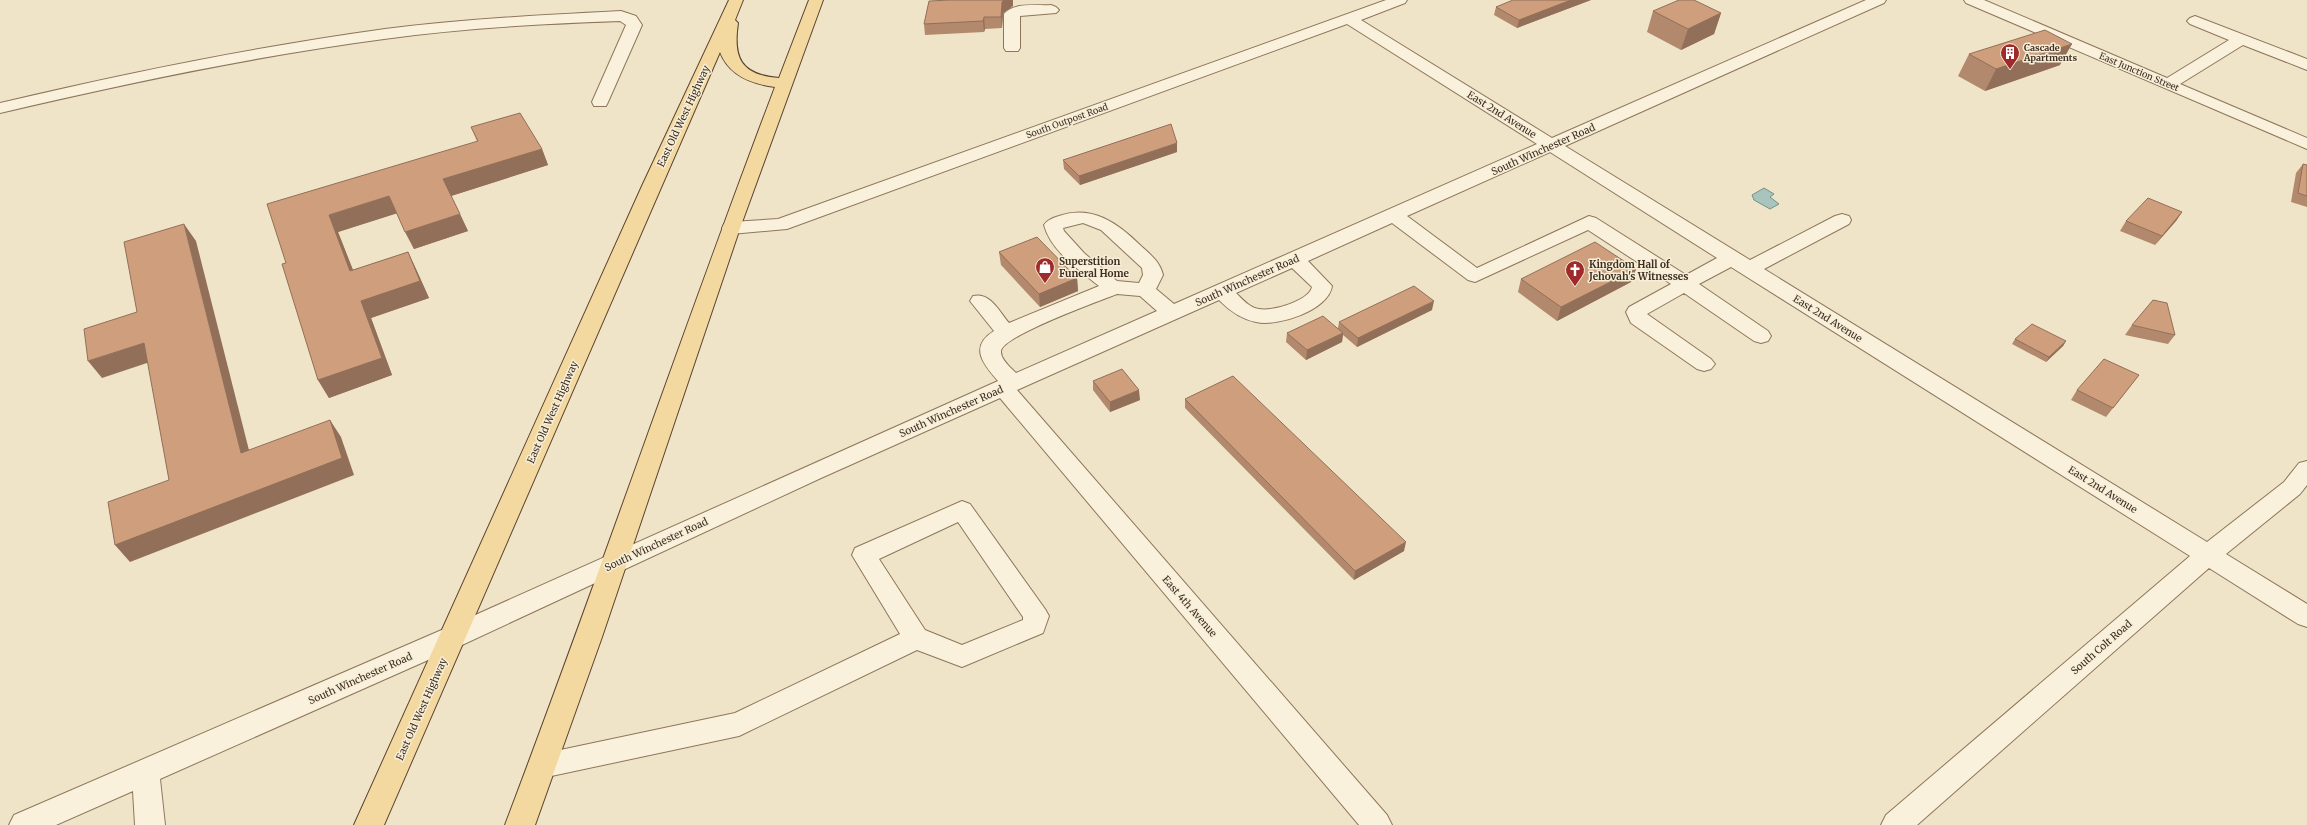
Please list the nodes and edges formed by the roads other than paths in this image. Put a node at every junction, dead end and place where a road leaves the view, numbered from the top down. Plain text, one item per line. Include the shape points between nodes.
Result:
1 (816, 0) edge
2 (1400, 0) edge
3 (1879, 0) edge
4 (1970, 0) edge
5 (733, 6) edge
6 (1051, 10) dead end
7 (1349, 19) junction
8 (2196, 21) dead end
9 (2242, 39) junction
10 (1012, 48) dead end
11 (2307, 65) edge
12 (784, 83) junction
13 (2168, 84) junction
14 (600, 102) dead end
15 (0, 108) edge
16 (2307, 144) edge
17 (1552, 145) junction
18 (1394, 215) junction
19 (1842, 220) dead end
20 (731, 228) junction
21 (1295, 259) junction
22 (1741, 263) junction
23 (1685, 284) junction
24 (1115, 286) junction
25 (1145, 290) junction
26 (1222, 291) junction
27 (980, 301) dead end
28 (1172, 313) junction
29 (1006, 333) junction
30 (1761, 336) dead end
31 (1704, 364) dead end
32 (1008, 385) junction
33 (2307, 469) edge
34 (2208, 555) junction
35 (616, 563) junction
36 (2307, 617) edge
37 (453, 637) junction
38 (916, 638) junction
39 (542, 765) junction
40 (145, 772) junction
41 (24, 825) edge
42 (150, 825) edge
43 (369, 825) edge
44 (520, 825) edge
45 (1377, 825) edge
46 (1896, 825) edge

1 - 12 main road
2 - 7 street, South Outpost Road
3 - 17 street, South Winchester Road
4 - 13 street, East Junction Street
5 - 12 main road via 728,51 732,59 738,67 757,79 768,83
5 - 37 main road, East Old West Highway
6 - 10 street via 1019,11 1012,14
7 - 17 street, East 2nd Avenue
7 - 20 street, South Outpost Road via 780,226
8 - 9 street
9 - 11 street
9 - 13 street
12 - 20 main road
13 - 16 street, East Junction Street
14 - 15 street via 634,26 631,19 621,16 556,17 272,50 142,75
17 - 18 street, South Winchester Road
17 - 22 street, East 2nd Avenue
18 - 21 street, South Winchester Road
18 - 23 street via 1476,276 1589,222
19 - 22 street
20 - 35 main road
21 - 26 street, South Winchester Road
21 - 26 street via 1322,286 1320,293 1294,310 1265,316 1249,313
22 - 23 street
22 - 34 street, East 2nd Avenue
23 - 30 street
23 - 31 street via 1636,312 1638,318
24 - 25 street
24 - 25 street via 1105,281 1061,240 1053,230 1053,225 1074,217 1086,217 1103,223 1151,266 1153,275
24 - 29 street
25 - 28 street
26 - 28 street, South Winchester Road
27 - 29 street
28 - 32 street, South Winchester Road
29 - 32 street, East 4th Avenue via 995,340 990,351 992,360
32 - 35 street, South Winchester Road
32 - 45 street, East 4th Avenue
33 - 34 street, South Colt Road via 2292,488
34 - 36 street, East 2nd Avenue
34 - 46 street, South Colt Road
35 - 37 street, South Winchester Road
35 - 39 main road
37 - 40 street, South Winchester Road
37 - 43 main road, East Old West Highway
38 - 38 street via 864,555 962,510 1036,616 1034,626 962,656
38 - 39 street via 739,724
39 - 44 main road
40 - 41 street, South Winchester Road
40 - 42 street

